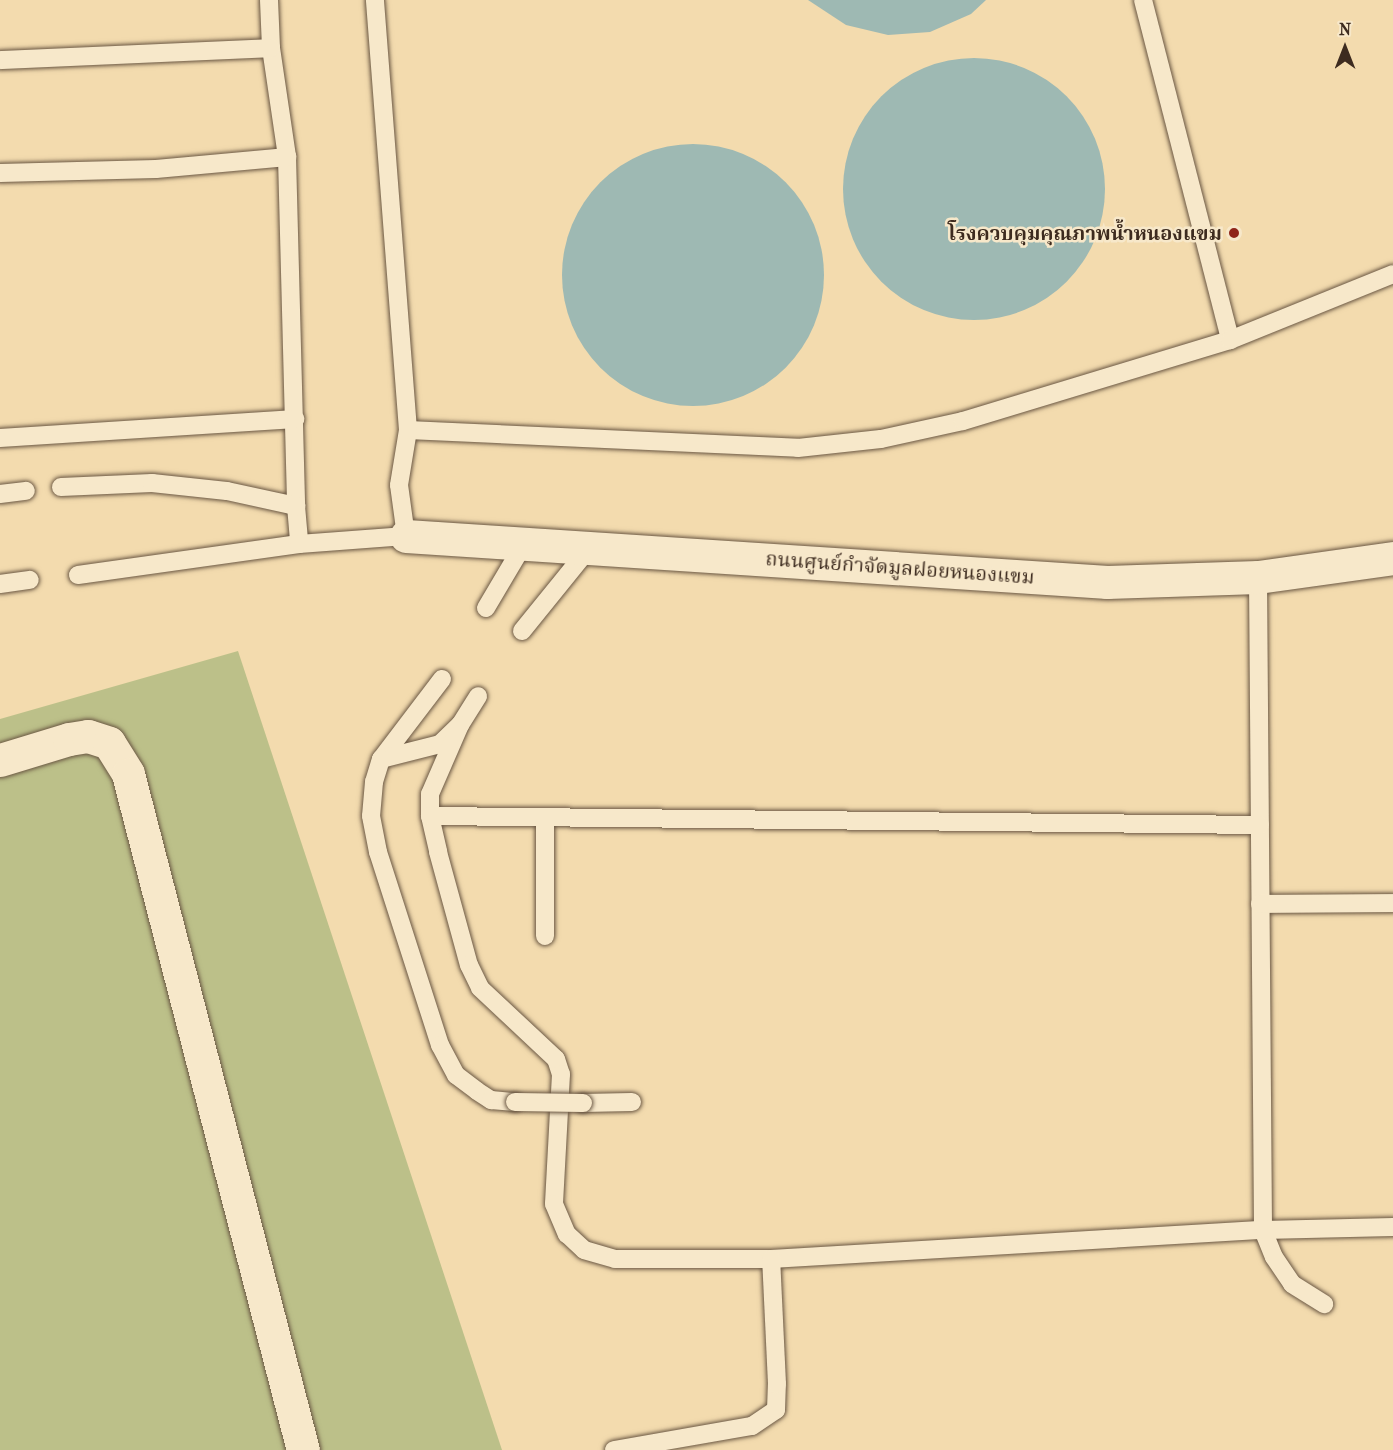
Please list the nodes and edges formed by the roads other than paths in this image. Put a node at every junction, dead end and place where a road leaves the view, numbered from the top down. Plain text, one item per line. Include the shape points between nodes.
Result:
1 (269, 0) edge
2 (375, 0) edge
3 (1143, 0) edge
4 (271, 48) junction
5 (0, 60) edge
6 (287, 157) junction
7 (0, 173) edge
8 (1393, 274) edge
9 (1230, 340) junction
10 (295, 419) junction
11 (408, 430) junction
12 (0, 438) edge
13 (61, 487) dead end
14 (26, 491) dead end
15 (0, 494) edge
16 (296, 506) junction
17 (406, 536) junction
18 (525, 542) junction
19 (299, 544) junction
20 (590, 547) junction
21 (1393, 558) edge
22 (78, 575) dead end
23 (1258, 577) junction
24 (30, 580) dead end
25 (0, 584) edge
26 (486, 608) dead end
27 (522, 631) dead end
28 (442, 680) dead end
29 (478, 696) dead end
30 (460, 725) junction
31 (381, 759) junction
32 (0, 760) edge
33 (430, 816) junction
34 (545, 817) junction
35 (1260, 825) junction
36 (1393, 903) edge
37 (1260, 904) junction
38 (545, 936) dead end
39 (632, 1102) dead end
40 (1393, 1227) edge
41 (1263, 1230) junction
42 (771, 1259) junction
43 (1324, 1304) dead end
44 (303, 1450) edge
45 (614, 1450) edge

1 - 4 lane
2 - 11 lane
3 - 9 lane
4 - 5 lane
4 - 6 lane
6 - 7 lane via 156,169
6 - 10 lane
8 - 9 lane
9 - 11 lane via 963,421 881,439 798,448
10 - 12 lane
10 - 16 lane
11 - 17 lane via 399,485
13 - 16 lane via 152,483 228,491
14 - 15 lane
16 - 19 lane
17 - 18 street, ถนนศูนย์กำจัดมูลฝอยหนองแขม
17 - 19 lane
18 - 20 street, ถนนศูนย์กำจัดมูลฝอยหนองแขม
18 - 26 lane
19 - 22 lane
20 - 23 street, ถนนศูนย์กำจัดมูลฝอยหนองแขม via 1107,582
20 - 27 lane
21 - 23 street, ถนนศูนย์กำจัดมูลฝอยหนองแขม
23 - 35 lane
24 - 25 lane
28 - 31 lane
29 - 30 lane
30 - 31 lane via 440,744
30 - 33 lane via 430,794
31 - 39 lane, bridge via 371,816 378,852 440,1045 456,1075 491,1100
32 - 44 street via 88,736 109,743 128,774
33 - 34 lane
33 - 42 lane via 469,965 480,988 546,1047 559,1066 554,1204 567,1234 584,1250 615,1259
34 - 35 lane
34 - 38 lane
35 - 37 lane
36 - 37 lane
37 - 41 lane
40 - 41 lane
41 - 42 lane
41 - 43 lane via 1274,1257 1292,1284
42 - 45 lane via 776,1410 752,1426

